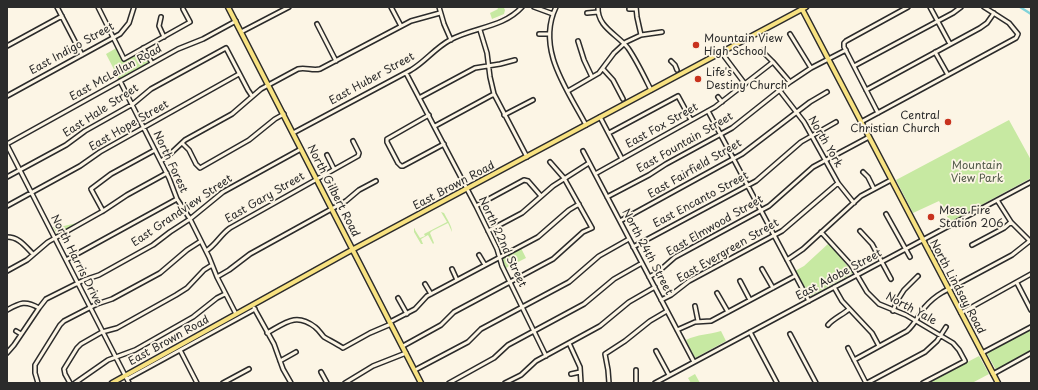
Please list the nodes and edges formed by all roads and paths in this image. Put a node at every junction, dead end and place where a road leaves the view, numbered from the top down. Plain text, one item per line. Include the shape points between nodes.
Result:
1 (57, 7) edge
2 (98, 7) edge
3 (134, 7) edge
4 (228, 7) edge
5 (289, 7) edge
6 (391, 7) edge
7 (439, 7) edge
8 (522, 7) edge
9 (534, 7) edge
10 (556, 7) edge
11 (598, 7) edge
12 (930, 7) edge
13 (960, 7) edge
14 (984, 7) edge
15 (636, 8) edge
16 (803, 8) edge
17 (905, 8) edge
18 (183, 9) dead end
19 (629, 9) dead end
20 (598, 12) junction
21 (440, 13) junction
22 (587, 13) dead end
23 (994, 13) junction
24 (553, 14) junction
25 (62, 16) junction
26 (161, 17) dead end
27 (236, 21) junction
28 (938, 21) junction
29 (317, 24) dead end
30 (401, 26) junction
31 (480, 30) junction
32 (241, 32) junction
33 (662, 32) dead end
34 (539, 34) dead end
35 (549, 34) junction
36 (790, 34) dead end
37 (641, 35) junction
38 (164, 36) junction
39 (113, 38) junction
40 (451, 40) junction
41 (578, 42) dead end
42 (624, 43) junction
43 (950, 44) junction
44 (7, 46) edge
45 (144, 48) junction
46 (846, 50) junction
47 (762, 51) dead end
48 (721, 52) junction
49 (935, 52) junction
50 (82, 55) junction
51 (828, 59) junction
52 (515, 60) dead end
53 (336, 61) junction
54 (671, 61) dead end
55 (773, 62) junction
56 (152, 63) junction
57 (489, 66) junction
58 (854, 66) junction
59 (811, 68) junction
60 (603, 69) junction
61 (678, 70) dead end
62 (406, 73) junction
63 (239, 74) junction
64 (948, 75) junction
65 (592, 77) junction
66 (120, 81) junction
67 (790, 82) junction
68 (745, 84) junction
69 (268, 85) junction
70 (651, 90) junction
71 (866, 90) junction
72 (568, 91) junction
73 (780, 91) junction
74 (827, 92) dead end
75 (494, 94) junction
76 (7, 96) edge
77 (252, 96) junction
78 (718, 96) dead end
79 (419, 98) junction
80 (623, 99) dead end
81 (533, 100) dead end
82 (722, 102) junction
83 (133, 104) junction
84 (708, 111) junction
85 (796, 112) junction
86 (878, 113) junction
87 (284, 114) junction
88 (429, 115) junction
89 (504, 115) junction
90 (600, 117) junction
91 (691, 120) junction
92 (836, 122) dead end
93 (861, 122) junction
94 (586, 125) junction
95 (435, 126) junction
96 (144, 127) junction
97 (293, 133) junction
98 (609, 133) junction
99 (721, 134) junction
100 (812, 135) junction
101 (869, 137) junction
102 (353, 141) dead end
103 (182, 143) junction
104 (7, 144) edge
105 (444, 144) junction
106 (301, 149) junction
107 (155, 150) junction
108 (583, 151) dead end
109 (327, 155) dead end
110 (527, 157) junction
111 (734, 158) junction
112 (622, 159) junction
113 (825, 160) junction
114 (161, 161) junction
115 (550, 162) dead end
116 (589, 163) junction
117 (334, 169) junction
118 (20, 170) junction
119 (863, 172) dead end
120 (167, 173) junction
121 (595, 174) junction
122 (7, 177) edge
123 (317, 178) junction
124 (564, 178) junction
125 (891, 180) junction
126 (376, 181) dead end
127 (1031, 182) edge
128 (838, 183) junction
129 (748, 186) junction
130 (467, 188) junction
131 (874, 189) junction
132 (32, 193) junction
133 (541, 196) junction
134 (607, 197) junction
135 (177, 199) junction
136 (997, 200) junction
137 (854, 203) junction
138 (579, 204) junction
139 (7, 206) edge
140 (476, 206) junction
141 (332, 208) junction
142 (104, 211) junction
143 (761, 212) junction
144 (886, 214) dead end
145 (190, 219) junction
146 (620, 221) junction
147 (1011, 222) junction
148 (488, 231) junction
149 (860, 231) dead end
150 (821, 232) junction
151 (774, 236) junction
152 (7, 237) edge
153 (54, 238) junction
154 (629, 239) junction
155 (923, 240) junction
156 (201, 241) junction
157 (1031, 241) edge
158 (972, 245) dead end
159 (634, 247) junction
160 (353, 249) junction
161 (906, 249) junction
162 (206, 250) junction
163 (33, 254) junction
164 (479, 255) dead end
165 (500, 257) junction
166 (910, 257) dead end
167 (66, 260) junction
168 (787, 260) junction
169 (882, 262) junction
170 (642, 263) junction
171 (212, 265) junction
172 (485, 265) junction
173 (762, 269) dead end
174 (452, 270) dead end
175 (7, 271) edge
176 (1031, 274) edge
177 (857, 275) junction
178 (795, 276) junction
179 (918, 276) dead end
180 (217, 277) junction
181 (649, 277) junction
182 (891, 279) dead end
183 (457, 280) junction
184 (510, 282) junction
185 (740, 282) dead end
186 (1016, 283) junction
187 (78, 284) junction
188 (425, 284) dead end
189 (655, 287) junction
190 (834, 287) junction
191 (773, 288) junction
192 (948, 289) junction
193 (225, 294) junction
194 (431, 294) junction
195 (718, 294) dead end
196 (398, 298) dead end
197 (662, 300) junction
198 (750, 300) junction
199 (809, 301) junction
200 (695, 306) dead end
201 (254, 307) junction
202 (522, 307) junction
203 (39, 308) junction
204 (89, 308) junction
205 (7, 310) edge
206 (848, 310) junction
207 (1031, 310) edge
208 (667, 311) junction
209 (893, 311) junction
210 (728, 312) junction
211 (961, 313) junction
212 (236, 314) junction
213 (407, 314) junction
214 (698, 321) junction
215 (916, 321) junction
216 (391, 323) junction
217 (828, 325) dead end
218 (946, 327) dead end
219 (1031, 327) edge
220 (677, 330) junction
221 (16, 331) dead end
222 (534, 331) junction
223 (102, 332) junction
224 (750, 332) junction
225 (21, 334) junction
226 (267, 334) junction
227 (790, 334) dead end
228 (940, 336) junction
229 (569, 343) junction
230 (403, 346) junction
231 (879, 346) junction
232 (848, 348) dead end
233 (180, 350) junction
234 (656, 351) dead end
235 (296, 352) dead end
236 (7, 353) edge
237 (406, 353) junction
238 (982, 353) junction
239 (1031, 354) edge
240 (546, 356) junction
241 (115, 357) junction
242 (854, 360) junction
243 (280, 361) junction
244 (694, 362) junction
245 (249, 369) dead end
246 (415, 370) junction
247 (636, 370) dead end
248 (321, 372) dead end
249 (580, 372) junction
250 (571, 374) dead end
251 (993, 374) junction
252 (669, 375) junction
253 (126, 377) junction
254 (38, 383) edge
255 (70, 383) edge
256 (75, 383) edge
257 (112, 383) edge
258 (129, 383) edge
259 (197, 383) edge
260 (223, 383) edge
261 (291, 383) edge
262 (327, 383) edge
263 (345, 383) edge
264 (421, 383) edge
265 (448, 383) edge
266 (505, 383) edge
267 (582, 383) edge
268 (609, 383) edge
269 (636, 383) edge
270 (655, 383) edge
271 (777, 383) edge
272 (816, 383) edge
273 (866, 383) edge
274 (923, 383) edge
275 (998, 383) edge

1 - 25 street
2 - 39 street
3 - 39 street, East Indigo Street via 125,29
4 - 27 main road, North Gilbert Road
5 - 32 street
6 - 30 street
7 - 21 street
8 - 31 street, East Huber Street via 510,16
9 - 24 street
10 - 24 street
11 - 20 street
12 - 28 street
13 - 28 street
14 - 23 street
15 - 19 street
15 - 37 street
16 - 48 main road, East Brown Road
16 - 51 main road, North Lindsay Road
17 - 46 street via 846,41
18 - 38 street via 190,22
20 - 22 street
20 - 42 street via 603,25
21 - 30 street
21 - 40 street
23 - 43 street via 982,26
23 - 64 street via 1011,25 1018,35
24 - 35 street
25 - 44 street
25 - 50 street
26 - 38 street via 159,26
27 - 32 main road, North Gilbert Road
27 - 56 street, East McLellan Road
28 - 43 street
28 - 58 street
29 - 53 street
30 - 53 street
31 - 40 street, East Huber Street
31 - 57 street
32 - 69 main road, North Gilbert Road
33 - 37 street
34 - 35 street
35 - 72 street via 553,60
36 - 59 street
37 - 42 street
38 - 45 street
39 - 45 street via 124,58
39 - 50 street, East Indigo Street
40 - 62 street, East Huber Street via 439,46 417,67
41 - 65 street
42 - 60 street
42 - 70 street
43 - 49 street
45 - 56 street
46 - 51 street
46 - 58 street
47 - 55 street
48 - 68 street
48 - 70 main road, East Brown Road
49 - 64 street
49 - 71 street
50 - 76 street, East Indigo Street
51 - 59 street, East Fountain Street
51 - 93 main road, North Lindsay Road
52 - 57 street
53 - 69 street via 318,70 300,69
54 - 61 street
55 - 67 street
55 - 68 street, East Fox Street
56 - 66 street, East McLellan Road
57 - 75 street
57 - 79 street via 473,69
58 - 71 street
59 - 67 street, East Fountain Street
60 - 65 street
60 - 80 street via 613,80
62 - 79 street, North 22nd Street
62 - 97 street, East Huber Street
63 - 77 street
63 - 83 street, East Hale Street via 226,48 152,89
63 - 96 street, East Hope Street
64 - 86 street
65 - 72 street
66 - 83 street, North Forest
66 - 104 street, East McLellan Road
67 - 73 street, East Fountain Street
68 - 82 street, East Fox Street
69 - 77 street
69 - 87 main road, North Gilbert Road
70 - 90 main road, East Brown Road
71 - 86 street
72 - 94 street
73 - 85 street, North York
73 - 99 street, East Fountain Street
74 - 85 street, East Fairfield Street
75 - 89 street
75 - 95 street
77 - 103 street via 232,114
78 - 82 street
79 - 88 street, North 22nd Street
81 - 89 street
82 - 84 street, East Fox Street
83 - 96 street, North Forest
83 - 118 street, East Hale Street
84 - 91 street, East Fox Street
84 - 99 street
85 - 100 street, North York
85 - 111 street, East Fairfield Street
86 - 93 street
87 - 97 main road, North Gilbert Road
87 - 103 street via 249,140 200,168
88 - 95 street, North 22nd Street
88 - 105 street via 387,140 398,163 401,166
89 - 110 street
90 - 94 main road, East Brown Road
90 - 98 street
91 - 98 street via 678,96
91 - 112 street, East Fox Street
92 - 100 street, East Encanto Street
93 - 101 main road, North Lindsay Road
94 - 110 main road, East Brown Road
95 - 105 street, North 22nd Street
96 - 107 street, North Forest
96 - 132 street, East Hope Street
97 - 106 main road, North Gilbert Road
98 - 112 street
99 - 111 street
99 - 134 street, East Fountain Street
100 - 113 street, North York
100 - 129 street, East Encanto Street
101 - 113 street, East Elmwood Street
101 - 125 main road, North Lindsay Road
102 - 117 street, East Gary Street via 359,156
103 - 114 street
104 - 118 street, North Harris Drive
105 - 130 street, North 22nd Street
106 - 123 main road, North Gilbert Road
106 - 145 street, East Grandview Street via 222,192
107 - 114 street, North Forest
107 - 142 street via 111,174 91,189
108 - 116 street, North 24th Street
109 - 117 street
110 - 130 main road, East Brown Road
111 - 129 street
111 - 146 street, East Fairfield Street
112 - 121 street, East Fox Street
113 - 128 street, North York
113 - 143 street, East Elmwood Street via 810,169
114 - 120 street, North Forest
115 - 124 street
116 - 121 street, North 24th Street
116 - 124 street
117 - 123 street, East Gary Street
118 - 122 street, East Hale Street
118 - 132 street, North Harris Drive
119 - 131 street via 868,176
120 - 135 street, North Forest
120 - 142 street
121 - 134 street, North 24th Street
123 - 141 main road, North Gilbert Road
123 - 162 street, East Gary Street via 230,228 221,235 216,244
124 - 133 street
124 - 138 street
125 - 131 street
125 - 155 main road, North Lindsay Road
126 - 141 street
127 - 136 street, East Adobe Street
128 - 137 street, North York
128 - 151 street, East Evergreen Street
129 - 143 street
129 - 159 street, East Encanto Street
130 - 140 street, North 22nd Street
130 - 160 main road, East Brown Road
131 - 137 street
132 - 139 street, East Hope Street
132 - 153 street, North Harris Drive
133 - 140 street via 528,181 524,180
133 - 148 street via 522,213
134 - 146 street, North 24th Street
135 - 145 street, North Forest
135 - 167 street
136 - 147 street
136 - 155 street, East Adobe Street
137 - 150 street
138 - 165 street via 538,237
138 - 184 street via 592,228 583,232 553,259
140 - 148 street, North 22nd Street
141 - 160 main road, North Gilbert Road
141 - 180 street via 250,254
142 - 153 street
143 - 151 street
143 - 181 street, East Elmwood Street via 675,258
144 - 161 street
145 - 156 street, North Forest
145 - 187 street, East Grandview Street via 153,245
146 - 154 street, North 24th Street
147 - 157 street
147 - 158 street
148 - 165 street, North 22nd Street
149 - 169 street via 872,244
150 - 168 street
150 - 177 street, North Yale via 849,262
151 - 168 street
151 - 197 street, East Evergreen Street via 689,281
152 - 163 street via 18,239
153 - 163 street
153 - 167 street, North Harris Drive
154 - 159 street, North 24th Street
154 - 202 street via 599,256 569,282
155 - 161 street, East Adobe Street
155 - 192 main road, North Lindsay Road
156 - 162 street, North Forest
156 - 204 street via 160,273 112,299
157 - 192 street via 1012,255
159 - 170 street, North 24th Street
160 - 201 main road, East Brown Road
160 - 216 main road, North Gilbert Road
161 - 166 street
161 - 169 street, East Adobe Street
162 - 171 street, North Forest
163 - 175 street
164 - 172 street
165 - 172 street
165 - 184 street, North 22nd Street
167 - 187 street, North Harris Drive
168 - 178 street
169 - 177 street, East Adobe Street
169 - 182 street
170 - 181 street, North 24th Street
170 - 222 street via 614,279 584,304
171 - 180 street, North Forest
171 - 223 street via 176,295 117,328
172 - 183 street
173 - 191 street
174 - 183 street
176 - 186 street
177 - 190 street, East Adobe Street
177 - 209 street, North Yale via 867,292 879,304
178 - 191 street
178 - 199 street
179 - 209 street via 904,290
180 - 193 street, North Forest
181 - 189 street, North 24th Street
183 - 194 street
184 - 202 street, North 22nd Street
184 - 230 street via 454,312 441,325
185 - 198 street
186 - 207 street
186 - 211 street
187 - 203 street, East Grandview Street via 46,299
187 - 204 street, North Harris Drive
188 - 194 street
189 - 197 street, North 24th Street
189 - 229 street via 629,302 600,326
190 - 199 street, East Adobe Street
190 - 206 street
191 - 198 street
192 - 211 main road, North Lindsay Road
192 - 215 street via 924,308
193 - 212 street, North Forest
193 - 241 street via 192,317 135,350
194 - 213 street via 415,310
195 - 210 street
196 - 213 street
197 - 208 street, North 24th Street
198 - 210 street
199 - 224 street, East Adobe Street
200 - 214 street
201 - 212 main road, East Brown Road
201 - 226 street
201 - 233 street, East Brown Road
202 - 222 street, North 22nd Street
202 - 246 street via 482,329 468,342
203 - 205 street via 21,303
203 - 225 street, East Grandview Street
204 - 223 street, North Harris Drive
204 - 254 street via 60,325 35,365
206 - 217 street
206 - 231 street via 868,329
208 - 220 street, North 24th Street
208 - 268 street via 605,354
209 - 215 street, North Yale
210 - 214 street via 711,321
211 - 238 main road, North Lindsay Road
212 - 253 main road, East Brown Road
213 - 216 street
214 - 220 street
215 - 228 street, North Yale
215 - 231 street via 907,331
216 - 226 street via 343,348 309,323 298,319 290,320
216 - 230 main road, North Gilbert Road
218 - 228 street
219 - 238 street
220 - 244 street, North 24th Street
221 - 225 street
222 - 240 street, North 22nd Street
222 - 265 street via 508,345 494,358
223 - 241 street, North Harris Drive
223 - 255 street via 86,341 73,354 64,369
224 - 244 street, East Adobe Street
224 - 271 street
225 - 236 street, East Grandview Street
226 - 243 street
227 - 272 street
228 - 273 street via 925,352
228 - 274 street, North Yale via 953,344 965,361
229 - 240 street
229 - 249 street
230 - 237 main road, North Gilbert Road
231 - 242 street
232 - 242 street
233 - 253 street, East Brown Road
233 - 259 street
234 - 252 street
235 - 243 street
237 - 246 main road, North Gilbert Road
237 - 263 street via 373,366
238 - 251 main road, North Lindsay Road
239 - 251 street
240 - 266 street via 536,361 521,375
241 - 253 street, North Harris Drive
241 - 256 street
242 - 273 street
243 - 261 street
244 - 252 street, East Adobe Street
245 - 260 street
246 - 264 main road, North Gilbert Road
247 - 269 street
248 - 262 street
249 - 250 street
249 - 267 street
251 - 275 main road, North Lindsay Road
252 - 270 street, East Adobe Street
253 - 257 main road, East Brown Road
253 - 258 street, North Harris Drive

